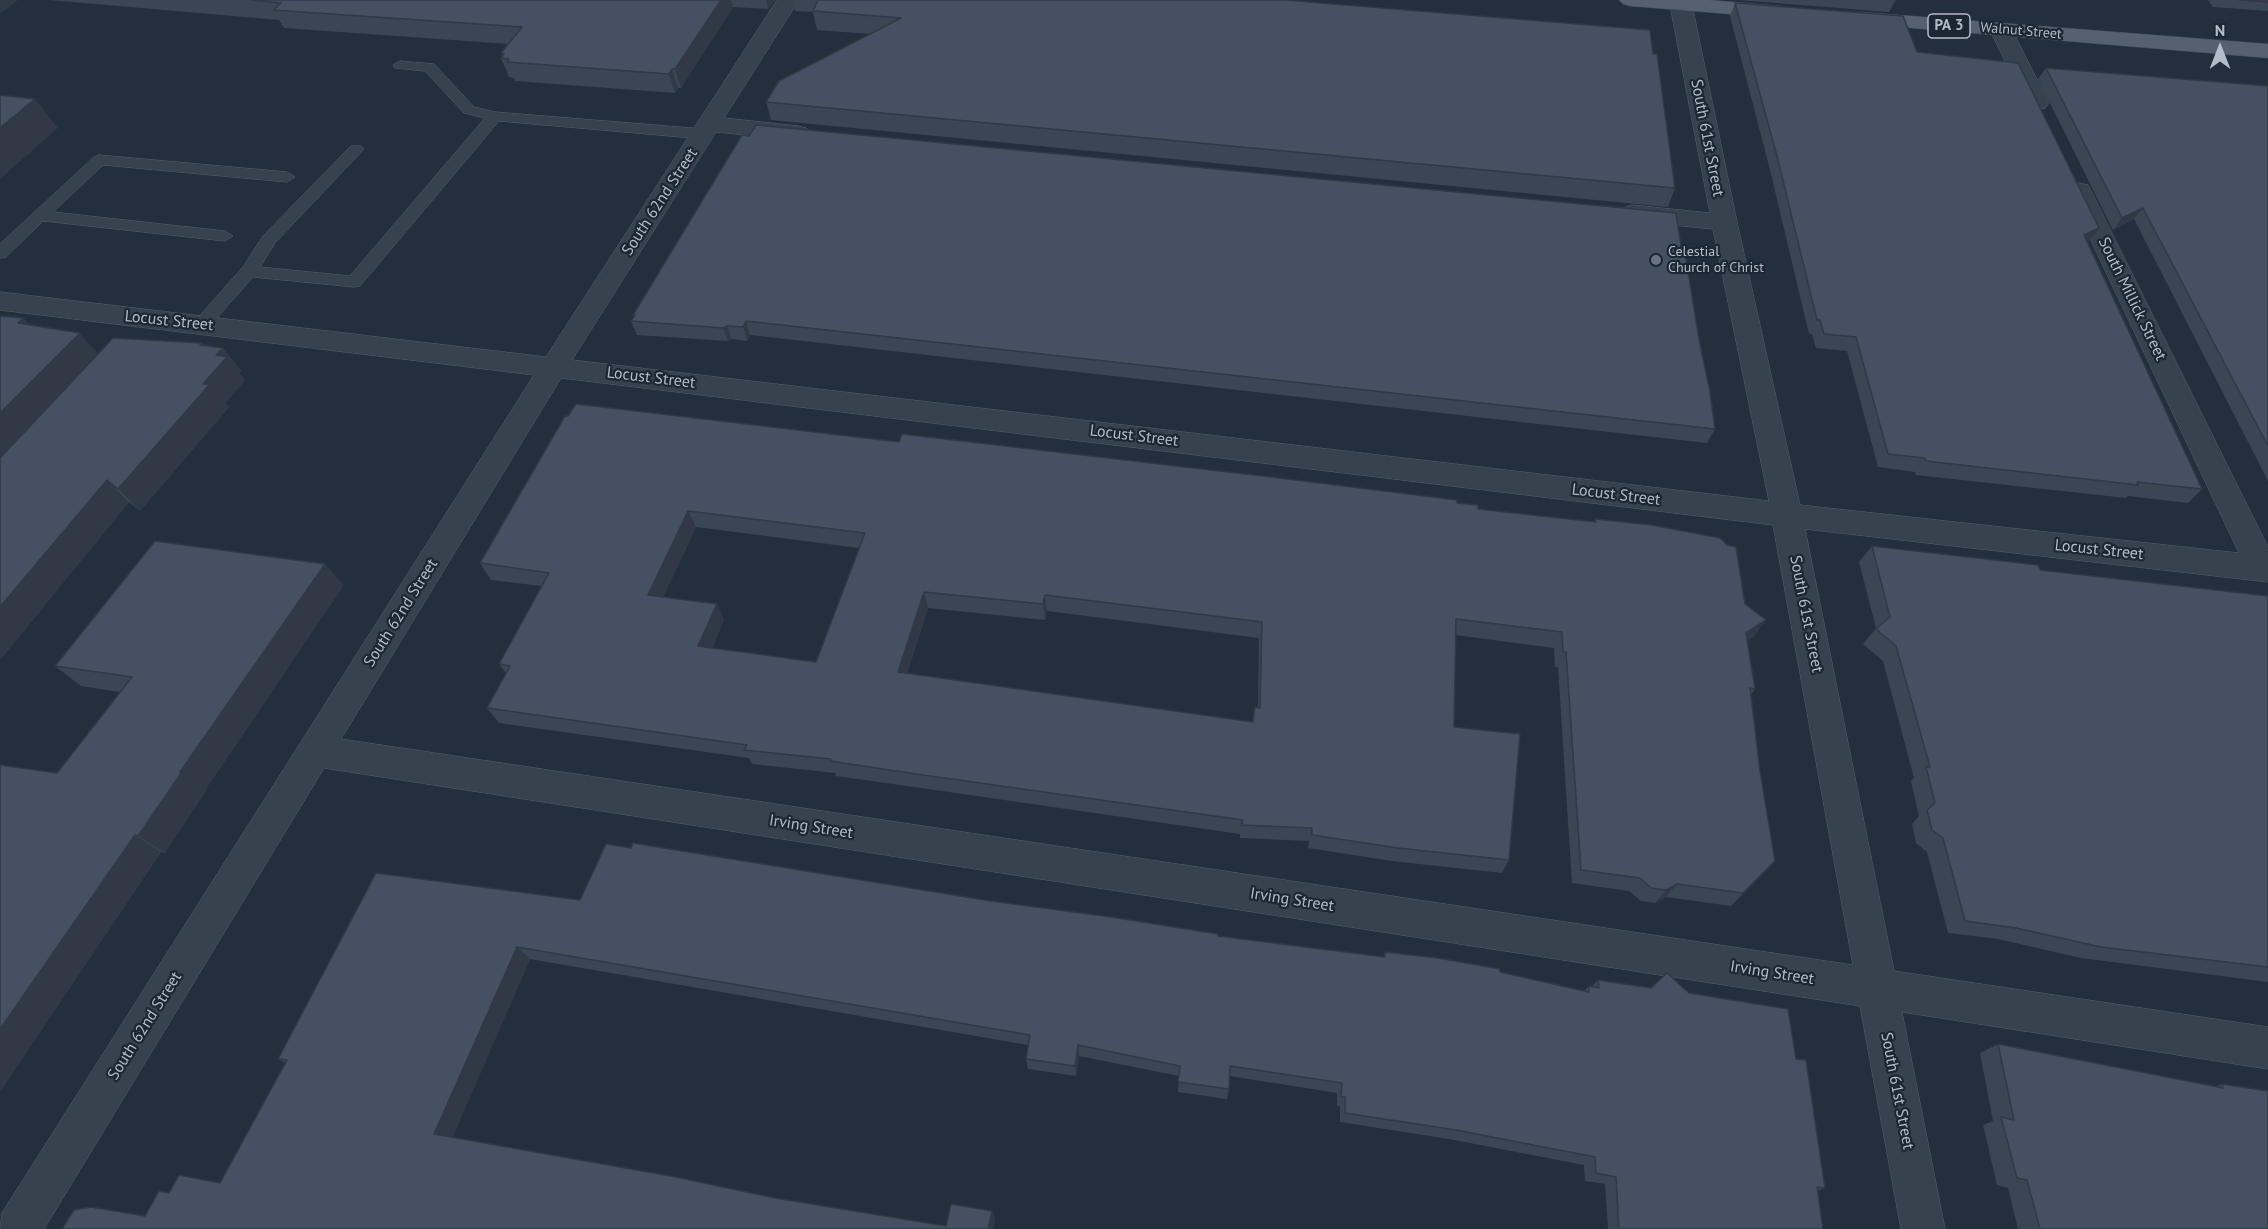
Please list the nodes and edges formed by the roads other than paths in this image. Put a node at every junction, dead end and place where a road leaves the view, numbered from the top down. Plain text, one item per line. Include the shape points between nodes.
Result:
1 (788, 0) edge
2 (1630, 0) edge
3 (1681, 2) edge
4 (1794, 13) edge
5 (1840, 17) edge
6 (2001, 30) junction
7 (2268, 51) edge
8 (400, 65) dead end
9 (495, 116) junction
10 (707, 129) junction
11 (2050, 130) edge
12 (817, 135) edge
13 (356, 149) dead end
14 (2070, 172) edge
15 (286, 177) dead end
16 (1604, 210) edge
17 (40, 216) junction
18 (1724, 222) junction
19 (225, 236) dead end
20 (0, 253) edge
21 (249, 271) junction
22 (0, 301) edge
23 (154, 319) junction
24 (202, 324) junction
25 (130, 345) edge
26 (554, 366) junction
27 (1787, 515) junction
28 (2265, 569) edge
29 (315, 751) junction
30 (1877, 989) junction
31 (2268, 1048) edge
32 (18, 1229) edge
33 (1923, 1229) edge

1 - 10 street, South 62nd Street
2 - 3 main road
3 - 4 main road
3 - 18 street, South 61st Street
5 - 6 main road, Walnut Street / PA 3
6 - 7 main road, Walnut Street / PA 3
6 - 11 street
8 - 9 lane via 429,67 469,110
9 - 10 lane
9 - 21 lane via 354,282
10 - 12 street
10 - 26 street, South 62nd Street
13 - 21 lane via 268,240
14 - 28 street, South Millick Street
15 - 17 lane via 99,160
16 - 18 street
17 - 19 lane
17 - 20 lane
18 - 27 street, South 61st Street
21 - 24 lane
22 - 23 street, Locust Street
23 - 24 street, Locust Street
23 - 25 street
24 - 26 street, Locust Street
26 - 27 street, Locust Street
26 - 29 street, South 62nd Street
27 - 28 street, Locust Street
27 - 30 street, South 61st Street
29 - 30 street, Irving Street
29 - 32 street, South 62nd Street
30 - 31 street, Irving Street
30 - 33 street, South 61st Street

